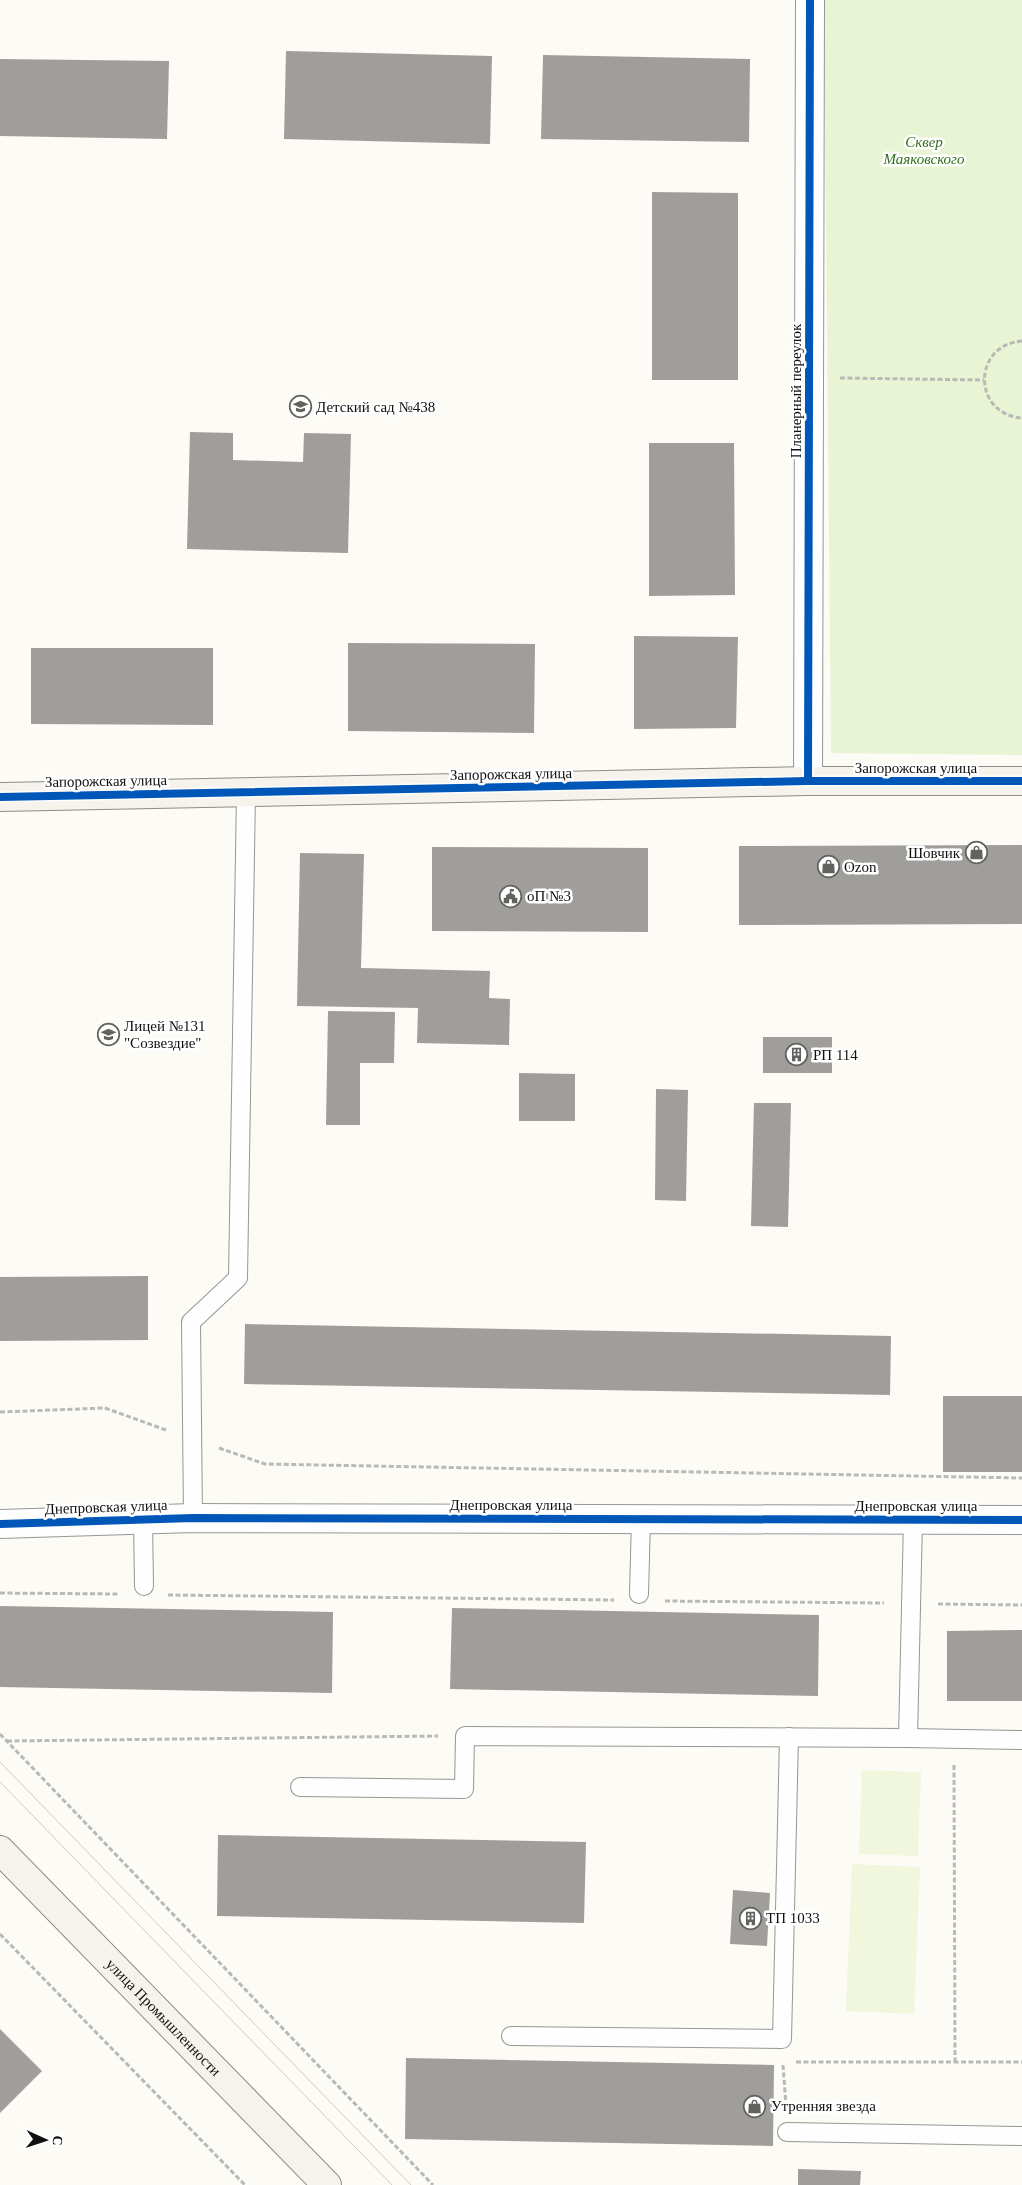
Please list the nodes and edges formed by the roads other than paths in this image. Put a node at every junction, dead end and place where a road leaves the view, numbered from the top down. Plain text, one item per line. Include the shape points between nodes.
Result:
1 (810, 0) edge
2 (808, 781) junction
3 (1022, 782) edge
4 (246, 793) junction
5 (0, 797) edge
6 (193, 1518) junction
7 (641, 1519) junction
8 (143, 1520) junction
9 (913, 1520) junction
10 (1022, 1520) edge
11 (0, 1524) edge
12 (144, 1586) road end
13 (639, 1594) road end
14 (789, 1737) junction
15 (908, 1738) junction
16 (1022, 1740) edge
17 (300, 1787) dead end
18 (0, 1850) edge
19 (511, 2036) dead end
20 (787, 2132) road end
21 (1022, 2136) edge
22 (327, 2185) edge

1 - 2 street, Планерный переулок
2 - 3 street, Запорожская улица
2 - 4 street, Запорожская улица
4 - 5 street, Запорожская улица
4 - 6 lane via 238,1278 191,1322
6 - 7 street, Днепровская улица
6 - 8 street, Днепровская улица
7 - 9 street, Днепровская улица
7 - 13 lane
8 - 11 street, Днепровская улица
8 - 12 lane
9 - 10 street, Днепровская улица
9 - 15 lane
14 - 15 lane
14 - 17 lane via 465,1736 464,1789
14 - 19 lane via 782,2039
15 - 16 lane
18 - 22 street, улица Промышленности
20 - 21 lane

